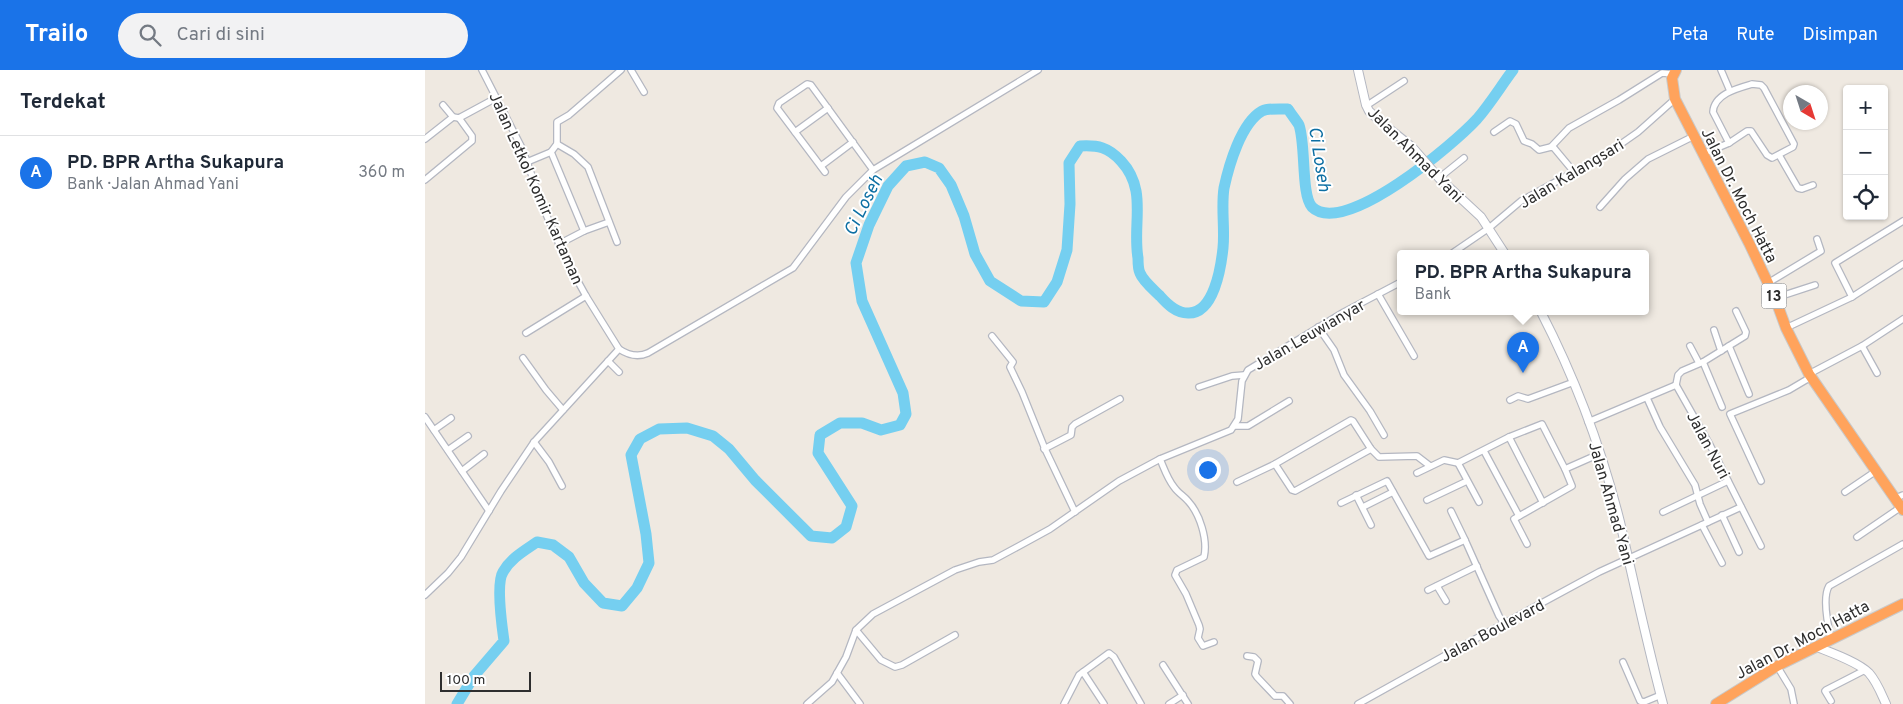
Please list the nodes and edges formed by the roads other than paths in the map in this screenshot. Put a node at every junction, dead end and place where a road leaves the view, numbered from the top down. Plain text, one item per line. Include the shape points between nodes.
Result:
1 (482, 70) edge
2 (621, 70) edge
3 (631, 70) edge
4 (1038, 70) edge
5 (1358, 70) edge
6 (1721, 70) edge
7 (1674, 72) edge
8 (1404, 82) dead end
9 (1730, 91) junction
10 (644, 92) dead end
11 (497, 98) junction
12 (1675, 99) junction
13 (443, 105) dead end
14 (1366, 106) junction
15 (828, 108) junction
16 (456, 118) junction
17 (795, 132) junction
18 (1494, 132) dead end
19 (1693, 136) junction
20 (425, 139) edge
21 (853, 142) junction
22 (1729, 143) junction
23 (557, 144) junction
24 (1551, 147) junction
25 (551, 152) junction
26 (1703, 154) junction
27 (1779, 155) junction
28 (1464, 158) dead end
29 (527, 162) junction
30 (821, 166) junction
31 (873, 170) junction
32 (825, 172) dead end
33 (1574, 172) junction
34 (1439, 178) junction
35 (425, 180) edge
36 (1813, 185) dead end
37 (1600, 207) dead end
38 (1903, 221) edge
39 (609, 222) junction
40 (1489, 228) junction
41 (584, 231) junction
42 (1817, 238) dead end
43 (617, 242) dead end
44 (559, 244) junction
45 (1457, 250) edge
46 (1503, 250) edge
47 (1903, 264) edge
48 (1768, 283) junction
49 (1397, 284) edge
50 (1815, 285) dead end
51 (1378, 294) junction
52 (586, 296) junction
53 (1775, 298) junction
54 (1852, 298) junction
55 (1736, 311) dead end
56 (1542, 315) edge
57 (1903, 319) edge
58 (1318, 327) junction
59 (1786, 328) junction
60 (1714, 330) dead end
61 (527, 333) dead end
62 (992, 336) dead end
63 (1690, 346) dead end
64 (1729, 346) junction
65 (1862, 346) junction
66 (619, 349) junction
67 (1721, 351) junction
68 (1414, 356) dead end
69 (523, 358) dead end
70 (608, 361) junction
71 (1701, 362) junction
72 (619, 372) dead end
73 (1877, 374) dead end
74 (1244, 375) junction
75 (1810, 375) junction
76 (1574, 382) junction
77 (1676, 385) junction
78 (1199, 387) dead end
79 (1749, 394) dead end
80 (1647, 398) junction
81 (1120, 399) dead end
82 (1510, 400) dead end
83 (1289, 401) dead end
84 (1721, 407) dead end
85 (563, 410) junction
86 (425, 417) edge
87 (451, 418) dead end
88 (1588, 422) junction
89 (1235, 426) junction
90 (434, 430) junction
91 (1384, 435) dead end
92 (468, 436) dead end
93 (1509, 437) junction
94 (534, 442) junction
95 (1044, 448) junction
96 (1371, 449) junction
97 (447, 450) junction
98 (1484, 451) junction
99 (484, 454) dead end
100 (1599, 454) junction
101 (1160, 459) junction
102 (1459, 463) junction
103 (1275, 464) junction
104 (1430, 466) junction
105 (1565, 469) junction
106 (462, 471) junction
107 (1876, 471) junction
108 (1417, 473) dead end
109 (1467, 481) junction
110 (1728, 481) junction
111 (1761, 481) dead end
112 (1237, 482) dead end
113 (561, 486) dead end
114 (1393, 492) junction
115 (1845, 492) dead end
116 (1699, 494) junction
117 (1356, 495) junction
118 (1427, 500) dead end
119 (1479, 502) dead end
120 (1901, 502) edge
121 (1341, 503) dead end
122 (1543, 503) junction
123 (1363, 507) junction
124 (1741, 507) junction
125 (489, 511) junction
126 (1075, 512) junction
127 (1451, 512) dead end
128 (1663, 512) dead end
129 (1722, 515) junction
130 (1519, 516) junction
131 (1709, 522) junction
132 (1371, 525) dead end
133 (1702, 525) junction
134 (1857, 537) dead end
135 (1465, 540) junction
136 (1527, 544) dead end
137 (1903, 544) edge
138 (1761, 546) dead end
139 (1739, 552) dead end
140 (1627, 558) junction
141 (1722, 563) dead end
142 (1477, 566) junction
143 (1437, 586) junction
144 (1428, 590) dead end
145 (425, 595) edge
146 (1446, 601) dead end
147 (1903, 604) edge
148 (1504, 623) junction
149 (856, 630) junction
150 (955, 634) dead end
151 (1831, 639) junction
152 (1214, 642) dead end
153 (1817, 646) junction
154 (1247, 656) dead end
155 (1623, 662) dead end
156 (1163, 665) dead end
157 (1777, 666) junction
158 (1865, 670) junction
159 (1083, 672) junction
160 (837, 673) junction
161 (1183, 695) junction
162 (1663, 701) edge
163 (1831, 701) dead end
164 (807, 704) edge
165 (860, 704) edge
166 (1063, 704) edge
167 (1104, 704) edge
168 (1141, 704) edge
169 (1169, 704) edge
170 (1188, 704) edge
171 (1290, 704) edge
172 (1359, 704) edge
173 (1716, 704) edge
174 (1794, 704) edge
175 (1886, 704) edge

1 - 11 street, Jalan Letkol Komir Kartaman
2 - 23 street via 557,122
3 - 10 street
4 - 31 street
5 - 14 street, Jalan Ahmad Yani
6 - 9 street
7 - 12 highway, Jalan Dr. Moch Hatta / 13 via 1672,86
7 - 24 street via 1662,73 1569,128
8 - 14 street
9 - 22 street via 1716,103 1713,112
9 - 27 street via 1752,84 1764,88 1794,144
11 - 16 street
11 - 29 street, Jalan Letkol Komir Kartaman
12 - 19 highway, Jalan Dr. Moch Hatta / 13
12 - 33 street, Jalan Kalangsari via 1638,132
13 - 16 street
14 - 34 street, Jalan Ahmad Yani
15 - 17 street
15 - 17 street via 808,84 780,103 778,110
15 - 21 street
16 - 20 street
16 - 35 street via 471,134 472,140
17 - 30 street
18 - 24 street via 1511,121 1516,124 1524,141 1539,150
19 - 26 highway, Jalan Dr. Moch Hatta / 13
19 - 37 street via 1648,159
21 - 30 street
21 - 31 street
22 - 26 street
22 - 27 street via 1749,130 1770,158
23 - 25 street
23 - 39 street via 578,157 588,168
24 - 33 street
25 - 29 street
25 - 41 street
26 - 48 highway, Jalan Dr. Moch Hatta / 13
27 - 36 street via 1798,188
28 - 34 street
29 - 44 street, Jalan Letkol Komir Kartaman
30 - 32 street
31 - 66 street via 846,196 793,268 645,354 630,355
33 - 40 street, Jalan Kalangsari via 1521,201
34 - 40 street, Jalan Ahmad Yani
38 - 54 street via 1835,263
39 - 41 street
39 - 43 street
40 - 45 street
40 - 46 street, Jalan Ahmad Yani
41 - 44 street
42 - 48 street via 1821,251
44 - 52 street, Jalan Letkol Komir Kartaman
47 - 54 street
48 - 53 highway, Jalan Dr. Moch Hatta / 13
49 - 51 street, Jalan Leuwianyar
50 - 53 street
51 - 58 street, Jalan Leuwianyar
51 - 68 street
52 - 61 street
52 - 66 street, Jalan Letkol Komir Kartaman
53 - 59 highway, Jalan Dr. Moch Hatta / 13
54 - 59 street
55 - 64 street via 1746,335
56 - 76 street, Jalan Ahmad Yani
57 - 65 street
58 - 74 street, Jalan Leuwianyar via 1254,365
58 - 91 street via 1334,350 1344,376
59 - 75 highway, Jalan Dr. Moch Hatta / 13
60 - 67 street
62 - 95 street via 1013,362 1010,367
63 - 71 street
64 - 67 street
64 - 79 street
65 - 73 street
65 - 75 street
66 - 70 street
67 - 71 street
69 - 85 street
70 - 72 street
70 - 85 street
71 - 77 street via 1679,373
71 - 84 street
74 - 78 street
74 - 89 street, Jalan Leuwianyar
75 - 107 highway, Jalan Dr. Moch Hatta / 13
75 - 111 street via 1789,390 1730,414
76 - 82 street via 1529,399 1519,396
76 - 88 street, Jalan Ahmad Yani
77 - 80 street
77 - 110 street, Jalan Nuri
80 - 88 street
80 - 116 street
81 - 95 street via 1075,424 1070,435
83 - 89 street via 1248,426
85 - 94 street
86 - 90 street
87 - 90 street
88 - 100 street, Jalan Ahmad Yani
89 - 101 street via 1226,433
90 - 97 street
92 - 97 street
93 - 98 street
93 - 105 street via 1542,424
93 - 122 street
94 - 113 street
94 - 125 street
95 - 126 street
96 - 103 street via 1295,490
96 - 103 street via 1351,420
96 - 104 street via 1379,457 1417,456
97 - 106 street
98 - 102 street
98 - 130 street
99 - 106 street
100 - 105 street
100 - 140 street, Jalan Ahmad Yani
101 - 126 street via 1119,481
101 - 152 street via 1174,488 1190,502 1204,533 1204,557 1177,570 1175,575 1199,625 1198,638 1203,646
102 - 104 street via 1443,460
102 - 109 street
103 - 112 street
104 - 108 street
105 - 122 street via 1572,487
106 - 125 street
107 - 115 street
107 - 120 highway, Jalan Dr. Moch Hatta / 13
109 - 118 street
109 - 119 street
110 - 116 street
110 - 124 street, Jalan Nuri
114 - 117 street via 1385,480
114 - 123 street
114 - 135 street via 1429,556
116 - 128 street
116 - 131 street
117 - 121 street
117 - 123 street
120 - 134 street
122 - 130 street
123 - 132 street
124 - 129 street, Jalan Boulevard
124 - 138 street, Jalan Nuri
125 - 145 street via 461,557
126 - 149 street via 993,560 955,570 878,611
127 - 135 street
129 - 131 street, Jalan Boulevard
129 - 139 street
130 - 136 street via 1514,520
131 - 133 street, Jalan Boulevard
133 - 140 street, Jalan Boulevard
133 - 141 street
135 - 142 street
137 - 151 street via 1829,586 1827,618
140 - 148 street, Jalan Boulevard
140 - 162 street, Jalan Ahmad Yani
142 - 143 street
142 - 148 street
143 - 144 street
143 - 146 street
147 - 151 highway, Jalan Dr. Moch Hatta
148 - 172 street, Jalan Boulevard
149 - 150 street via 878,658 895,667
149 - 160 street
151 - 153 highway, Jalan Dr. Moch Hatta
153 - 157 highway, Jalan Dr. Moch Hatta
153 - 158 street
154 - 171 street via 1258,661 1257,677 1275,696 1283,696
155 - 162 street via 1640,701
156 - 161 street
157 - 173 highway, Jalan Dr. Moch Hatta
157 - 174 street via 1791,689
158 - 163 street via 1826,690
158 - 175 street via 1878,686
159 - 166 street
159 - 167 street
159 - 168 street via 1107,653 1112,654
160 - 164 street via 832,682
160 - 165 street
161 - 169 street
161 - 170 street

